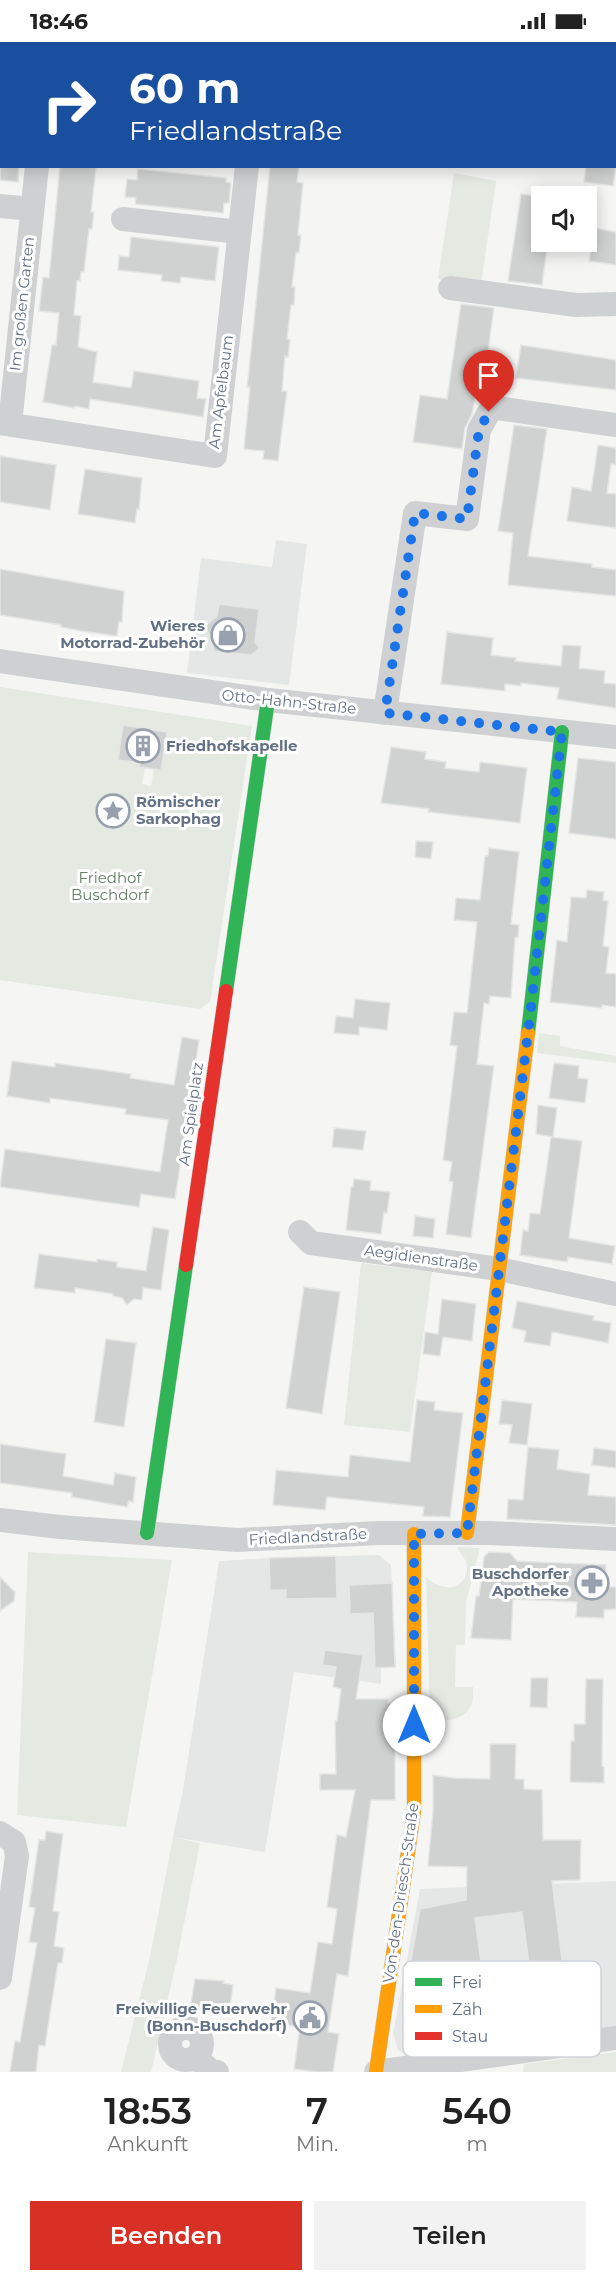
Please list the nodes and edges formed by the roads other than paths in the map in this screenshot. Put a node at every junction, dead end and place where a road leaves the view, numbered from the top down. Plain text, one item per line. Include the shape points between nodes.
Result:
1 (37, 168) edge
2 (247, 168) edge
3 (0, 206) edge
4 (32, 209) junction
5 (123, 219) dead end
6 (239, 232) junction
7 (450, 288) dead end
8 (616, 303) edge
9 (5, 423) edge
10 (616, 425) edge
11 (0, 661) edge
12 (268, 700) junction
13 (385, 713) junction
14 (562, 732) junction
15 (616, 737) edge
16 (300, 1232) dead end
17 (499, 1269) junction
18 (616, 1294) edge
19 (0, 1520) edge
20 (147, 1533) junction
21 (467, 1533) junction
22 (414, 1534) junction
23 (616, 1539) edge
24 (0, 1833) edge
25 (0, 1978) edge
26 (616, 2038) edge
27 (601, 2040) edge
28 (195, 2057) dead end
29 (482, 2057) edge
30 (217, 2072) edge
31 (376, 2072) edge

1 - 4 street, Im großen Garten
2 - 6 street, Am Apfelbaum
3 - 4 street
4 - 9 street, Im großen Garten
5 - 6 street
6 - 9 street, Am Apfelbaum via 215,456
7 - 8 street via 576,305
10 - 13 street via 497,408 489,412 479,430 467,519 415,513
11 - 12 street, Otto-Hahn-Straße
12 - 13 street, Otto-Hahn-Straße
12 - 20 street, Am Spielplatz
13 - 14 street, Otto-Hahn-Straße
14 - 15 street, Otto-Hahn-Straße
14 - 17 street
16 - 17 street, Aegidienstraße via 311,1243
17 - 18 street, Aegidienstraße
17 - 21 street
19 - 20 street, Friedlandstraße
20 - 22 street, Friedlandstraße via 237,1540
21 - 22 street, Friedlandstraße
21 - 23 street, Friedlandstraße
22 - 31 street, Von-den-Driesch-Straße via 414,1811
24 - 25 street via 14,1842 17,1856
26 - 27 street, Von-den-Driesch-Straße
28 - 30 street
29 - 31 street, Von-den-Driesch-Straße

